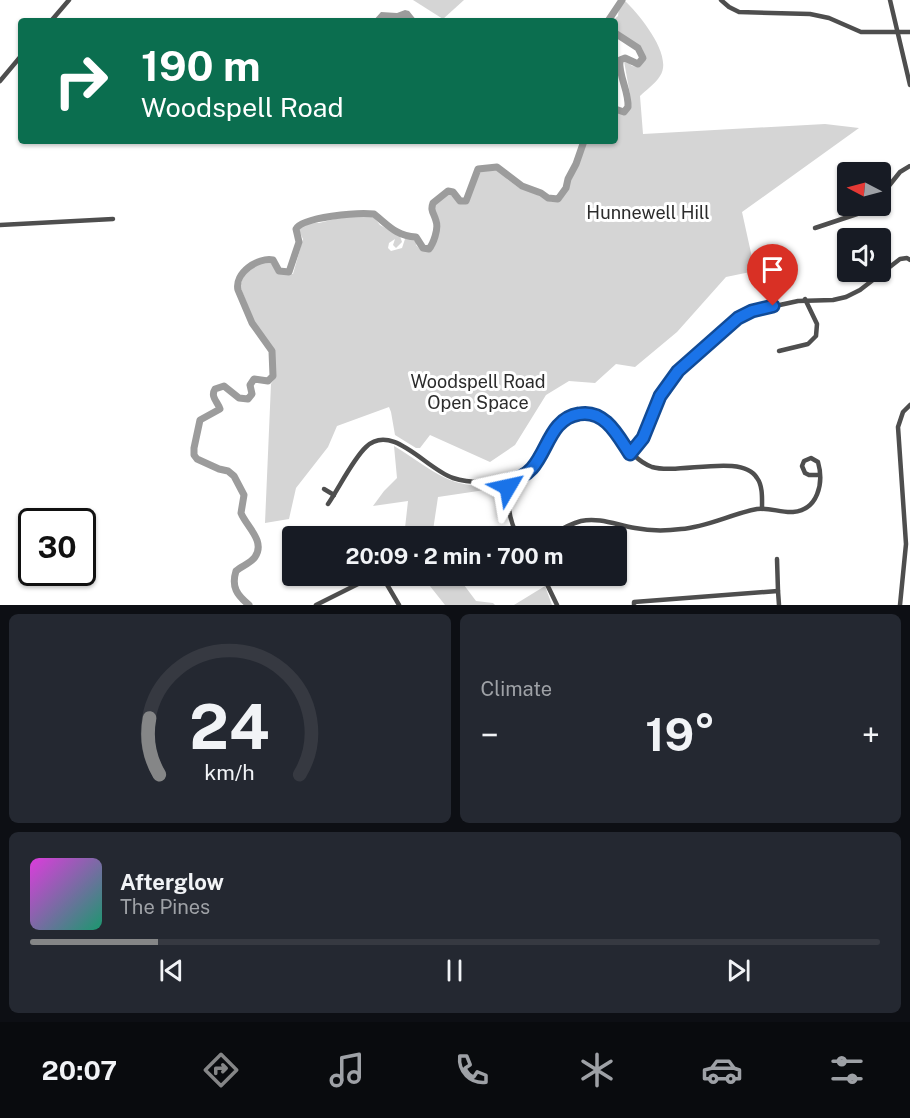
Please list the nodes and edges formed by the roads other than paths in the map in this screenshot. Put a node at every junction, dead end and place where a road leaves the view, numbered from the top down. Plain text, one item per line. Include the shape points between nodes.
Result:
1 (69, 0) edge
2 (721, 0) edge
3 (890, 0) edge
4 (54, 18) edge
5 (897, 32) junction
6 (910, 32) edge
7 (18, 60) edge
8 (0, 81) edge
9 (910, 85) edge
10 (910, 166) edge
11 (891, 183) edge
12 (851, 216) edge
13 (113, 219) dead end
14 (0, 225) edge
15 (823, 225) junction
16 (815, 228) dead end
17 (826, 233) dead end
18 (910, 260) edge
19 (805, 299) junction
20 (779, 351) dead end
21 (910, 405) edge
22 (630, 454) junction
23 (819, 475) junction
24 (509, 480) junction
25 (910, 485) edge
26 (902, 486) junction
27 (324, 489) dead end
28 (334, 495) junction
29 (328, 504) dead end
30 (762, 509) junction
31 (512, 526) edge
32 (567, 526) edge
33 (626, 526) edge
34 (627, 526) edge
35 (777, 559) dead end
36 (354, 586) edge
37 (388, 586) edge
38 (548, 586) edge
39 (778, 591) junction
40 (316, 605) edge
41 (399, 605) edge
42 (557, 605) edge
43 (634, 605) edge
44 (779, 605) edge
45 (900, 605) edge

1 - 4 street
2 - 5 street via 739,12 810,14 861,32
3 - 5 street
5 - 6 street
5 - 9 street
7 - 8 street
10 - 11 street
12 - 15 street
13 - 14 street
15 - 16 street
15 - 17 street
18 - 19 street via 900,259 846,297
19 - 20 street via 816,321 816,336 808,344
19 - 22 street via 748,312 724,329 671,379 643,438
21 - 26 street via 898,427
22 - 24 street via 610,425 592,414 579,414 565,419 556,428 530,471
22 - 30 street via 664,469 745,468 759,481
23 - 23 street via 816,460 804,461 805,473
23 - 30 street via 818,494 807,507 792,512
24 - 28 street via 472,482 454,478 432,468 395,441 381,439 365,447
24 - 31 street
25 - 26 street
26 - 45 street via 906,544
27 - 28 street
28 - 29 street
30 - 34 street via 697,527 644,530
32 - 33 street via 587,520
35 - 39 street
36 - 40 street
37 - 41 street
38 - 42 street
39 - 43 street
39 - 44 street

